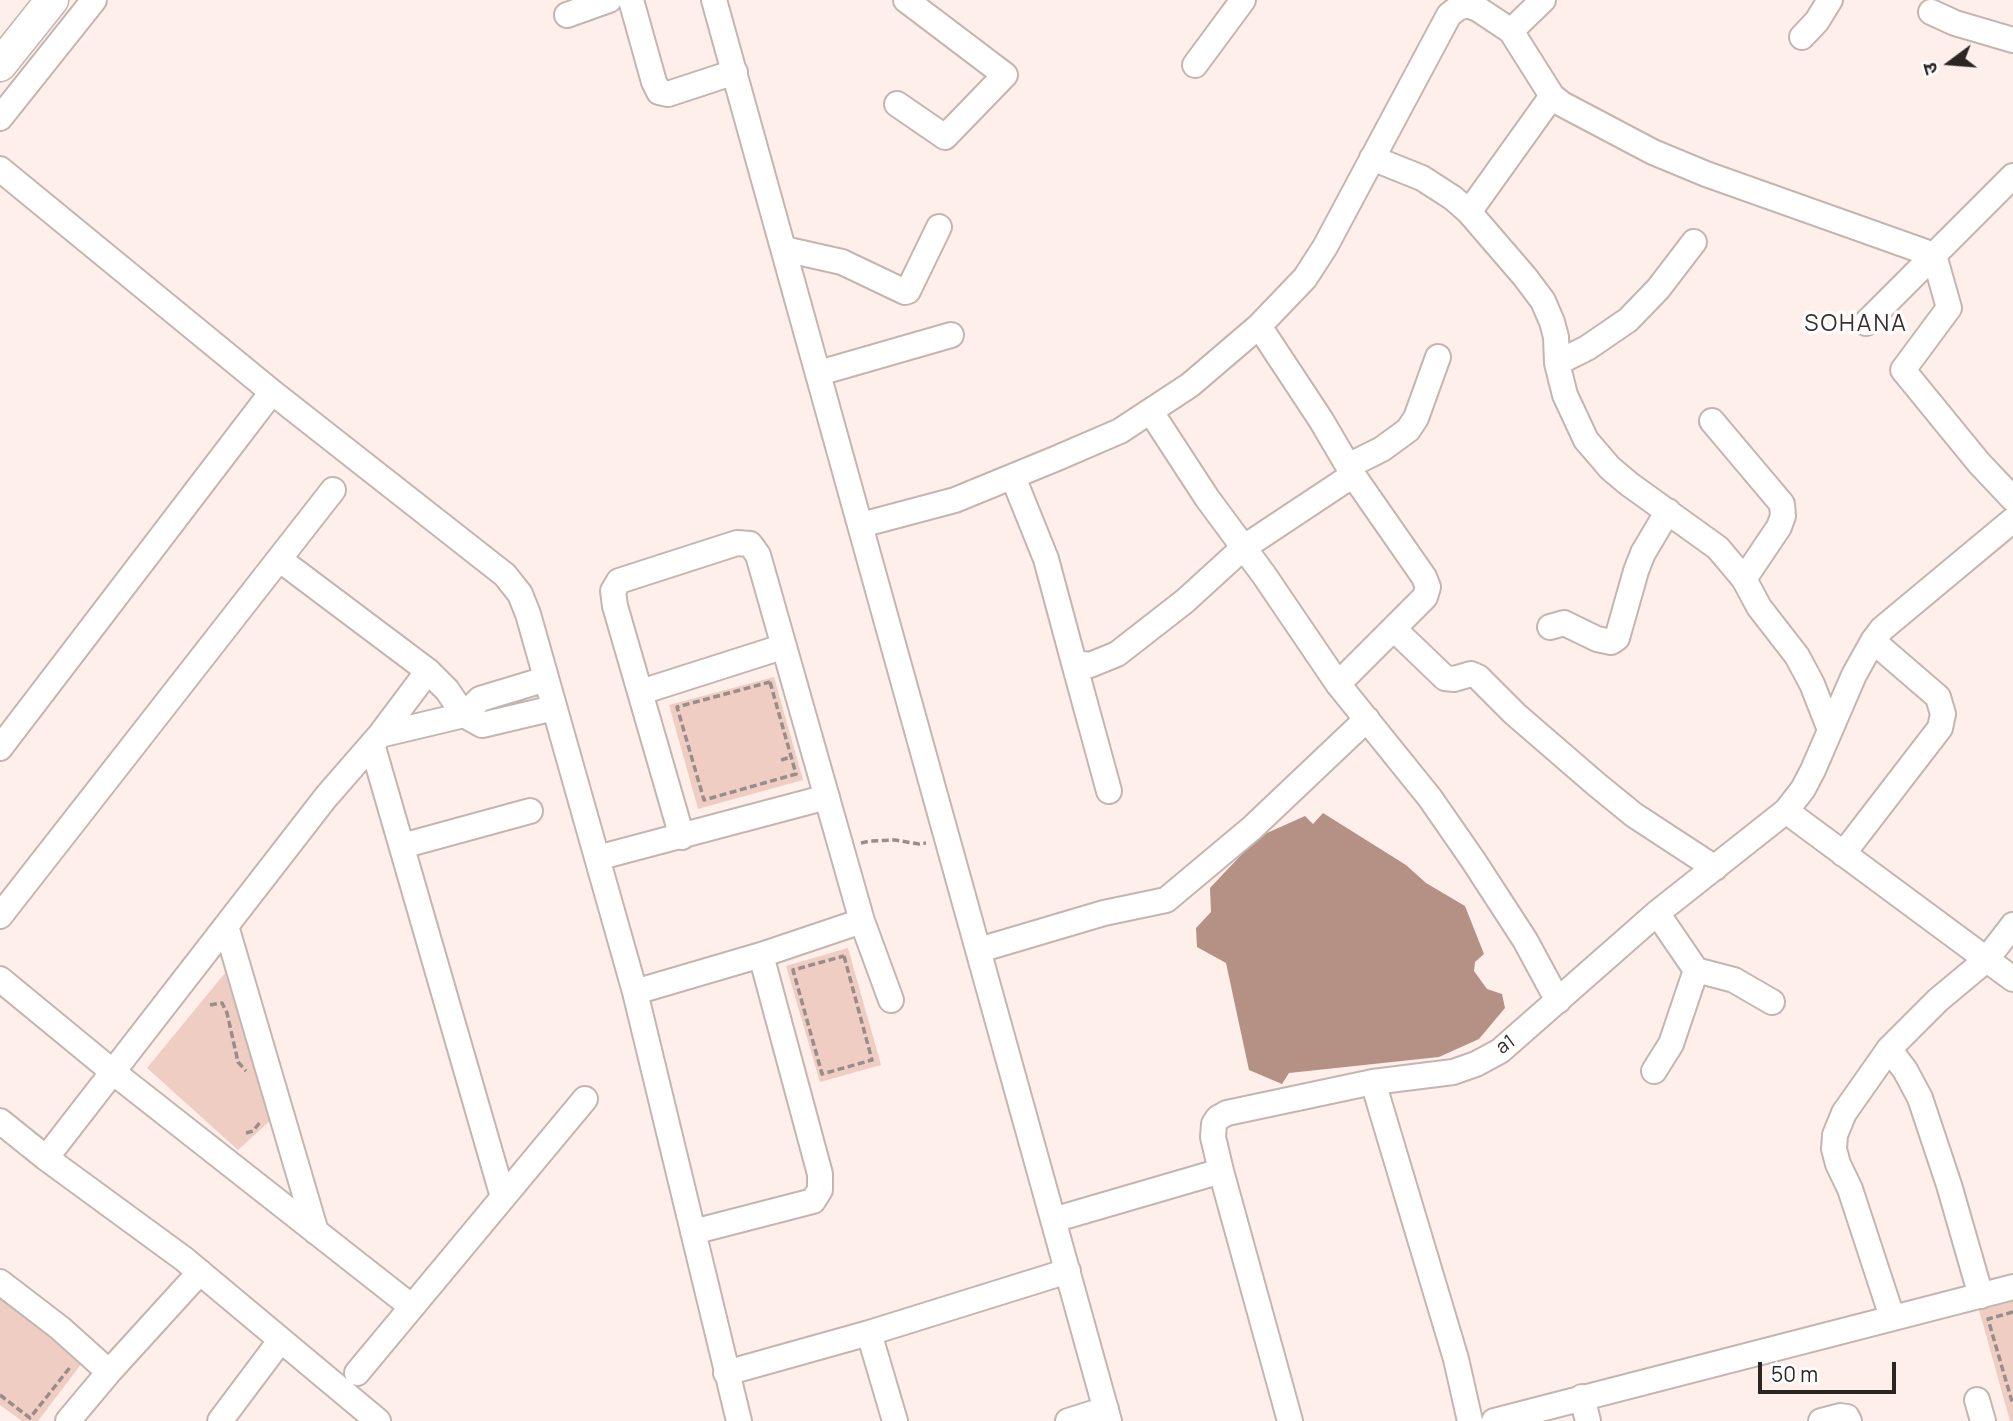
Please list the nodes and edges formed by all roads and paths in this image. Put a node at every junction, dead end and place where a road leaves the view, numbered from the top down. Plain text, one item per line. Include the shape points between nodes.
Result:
1 (52, 0) edge
2 (94, 0) edge
3 (609, 0) edge
4 (631, 0) edge
5 (714, 0) edge
6 (906, 0) edge
7 (1243, 0) edge
8 (1543, 0) edge
9 (1830, 0) edge
10 (1468, 3) edge
11 (1931, 12) dead end
12 (567, 15) dead end
13 (1511, 31) junction
14 (1802, 37) dead end
15 (2013, 40) edge
16 (0, 65) edge
17 (1195, 65) dead end
18 (735, 72) junction
19 (1552, 96) junction
20 (897, 104) dead end
21 (0, 118) edge
22 (1372, 158) junction
23 (0, 169) edge
24 (2013, 176) edge
25 (1469, 212) junction
26 (939, 227) dead end
27 (1694, 242) dead end
28 (784, 249) junction
29 (1934, 255) junction
30 (1866, 323) dead end
31 (1259, 326) junction
32 (951, 335) dead end
33 (1438, 357) dead end
34 (1557, 363) junction
35 (819, 373) junction
36 (272, 392) junction
37 (1151, 412) junction
38 (1712, 421) dead end
39 (1350, 470) junction
40 (1013, 477) junction
41 (333, 490) dead end
42 (2013, 499) edge
43 (1668, 511) junction
44 (2013, 520) edge
45 (861, 525) junction
46 (1243, 548) junction
47 (279, 559) junction
48 (1744, 579) junction
49 (1550, 627) dead end
50 (1394, 629) junction
51 (1872, 641) junction
52 (782, 647) junction
53 (1074, 663) junction
54 (428, 671) junction
55 (546, 679) junction
56 (1338, 684) junction
57 (641, 692) junction
58 (554, 708) junction
59 (464, 715) junction
60 (1367, 719) junction
61 (1830, 730) junction
62 (376, 740) junction
63 (0, 748) edge
64 (791, 757) junction
65 (781, 760) dead end
66 (1109, 791) dead end
67 (827, 797) junction
68 (530, 811) dead end
69 (1786, 811) junction
70 (682, 837) junction
71 (948, 838) junction
72 (401, 846) junction
73 (842, 849) junction
74 (1843, 854) junction
75 (597, 858) junction
76 (1715, 868) junction
77 (1657, 914) junction
78 (0, 916) edge
79 (862, 921) junction
80 (2013, 925) edge
81 (226, 926) junction
82 (979, 950) junction
83 (761, 955) junction
84 (1986, 960) junction
85 (1696, 970) junction
86 (0, 979) edge
87 (2013, 979) edge
88 (635, 992) junction
89 (891, 1000) dead end
90 (1558, 1001) junction
91 (1772, 1002) dead end
92 (210, 1005) dead end
93 (1889, 1049) junction
94 (1654, 1071) dead end
95 (113, 1072) junction
96 (822, 1074) joint
97 (250, 1078) dead end
98 (1373, 1082) junction
99 (585, 1099) dead end
100 (262, 1114) dead end
101 (0, 1121) edge
102 (246, 1133) dead end
103 (46, 1158) junction
104 (1221, 1171) junction
105 (503, 1197) junction
106 (1054, 1220) junction
107 (316, 1232) junction
108 (693, 1232) junction
109 (1068, 1271) junction
110 (200, 1272) junction
111 (0, 1282) edge
112 (2013, 1287) edge
113 (1980, 1296) junction
114 (412, 1307) junction
115 (2013, 1312) edge
116 (1892, 1317) junction
117 (869, 1333) junction
118 (279, 1341) junction
119 (73, 1363) dead end
120 (109, 1372) junction
121 (357, 1373) dead end
122 (726, 1373) junction
123 (0, 1395) edge
124 (1582, 1397) junction
125 (2013, 1405) edge
126 (1107, 1415) edge
127 (68, 1421) edge
128 (220, 1421) edge
129 (378, 1421) edge
130 (739, 1421) edge
131 (895, 1421) edge
132 (1068, 1421) edge
133 (1290, 1421) edge
134 (1470, 1421) edge
135 (1494, 1421) edge
136 (1588, 1421) edge
137 (1821, 1421) edge
138 (1849, 1421) edge

1 - 16 main road
2 - 21 street
3 - 12 street
4 - 18 street via 659,92 668,94
5 - 18 street
6 - 20 street via 1005,75 945,137
7 - 17 street
8 - 13 street
9 - 14 street
10 - 13 street
10 - 22 street via 1449,15
11 - 15 street
13 - 19 street
18 - 28 street
19 - 25 street
19 - 29 street via 1628,140 1685,165
22 - 25 street via 1422,178
22 - 31 street via 1305,278
23 - 36 street
24 - 29 street
25 - 34 street via 1543,301 1554,330
26 - 28 street via 905,292 842,261
27 - 34 street via 1628,320
28 - 35 street
29 - 30 street
29 - 42 street via 1949,308 1903,370
31 - 37 street
31 - 39 street
32 - 35 street
33 - 39 street via 1408,430
34 - 43 street via 1565,396 1586,440 1610,468
35 - 45 street
36 - 55 street via 505,575 528,614
36 - 63 street
37 - 40 street
37 - 46 street
38 - 48 street via 1782,504 1779,527
39 - 46 street
39 - 50 street via 1428,587
40 - 45 street via 955,500
40 - 53 street via 1046,559
41 - 47 street
43 - 48 street via 1718,548
43 - 49 street via 1639,562 1617,638 1611,642 1597,639 1564,623
44 - 51 street, a1
45 - 71 street
46 - 53 street via 1117,654 1090,665
46 - 56 street
47 - 54 street
47 - 78 street
48 - 61 street via 1759,607 1797,656
50 - 56 street
50 - 76 street via 1445,678 1478,677 1595,784
51 - 61 street, a1
51 - 74 street via 1938,696 1943,714 1940,728
52 - 57 street
52 - 57 street via 758,555 750,544 737,543 619,581 613,591 615,606
52 - 67 street
53 - 66 street
54 - 59 street
54 - 62 street
55 - 58 street
55 - 59 street via 480,699
56 - 60 street
57 - 70 street
58 - 59 street via 482,725
58 - 75 street
59 - 62 street
60 - 82 street via 1252,828 1166,901 1104,913
60 - 90 street via 1473,860
61 - 69 street, a1 via 1803,789
62 - 72 street
62 - 81 street
64 - 64 path via 770,682 677,708 704,800 796,774
64 - 65 path
67 - 70 street
67 - 73 street
68 - 72 street
69 - 74 street
69 - 76 street, a1
70 - 75 street
71 - 73 path via 919,844 870,841
71 - 82 street
72 - 105 street
73 - 79 street
74 - 84 street
75 - 88 street
76 - 77 street, a1
77 - 85 street
77 - 90 street, a1
79 - 83 street
79 - 89 street
80 - 84 street
81 - 95 street
81 - 107 street
82 - 106 street
83 - 88 street
83 - 108 street via 820,1174 820,1190 813,1201
84 - 87 street
84 - 93 street
85 - 91 street via 1734,980
85 - 94 street via 1671,1044
86 - 95 street
88 - 108 street
90 - 98 street, a1 via 1500,1051 1476,1064 1453,1072
92 - 97 path via 222,1003 238,1062
93 - 113 street via 1920,1098
93 - 116 street via 1844,1113 1834,1149
95 - 103 street
95 - 107 street
96 - 96 path via 872,1060 844,956 793,970
98 - 104 street, a1 via 1218,1118 1213,1137
98 - 134 street via 1456,1359
99 - 105 street
100 - 102 path via 260,1124
101 - 103 street
103 - 110 street
104 - 106 street
104 - 133 street, a1
105 - 114 street
106 - 109 street
107 - 114 street
108 - 122 street
109 - 117 street
109 - 126 street
110 - 118 street
110 - 120 street
111 - 120 street
112 - 113 street
113 - 116 street
114 - 121 street
115 - 125 path via 1988,1319
116 - 124 street
117 - 122 street
117 - 131 street
118 - 128 street
118 - 129 street
119 - 123 path via 30,1418
120 - 127 street
122 - 130 street
124 - 135 street
124 - 136 street
126 - 132 street
137 - 138 street via 1840,1416

